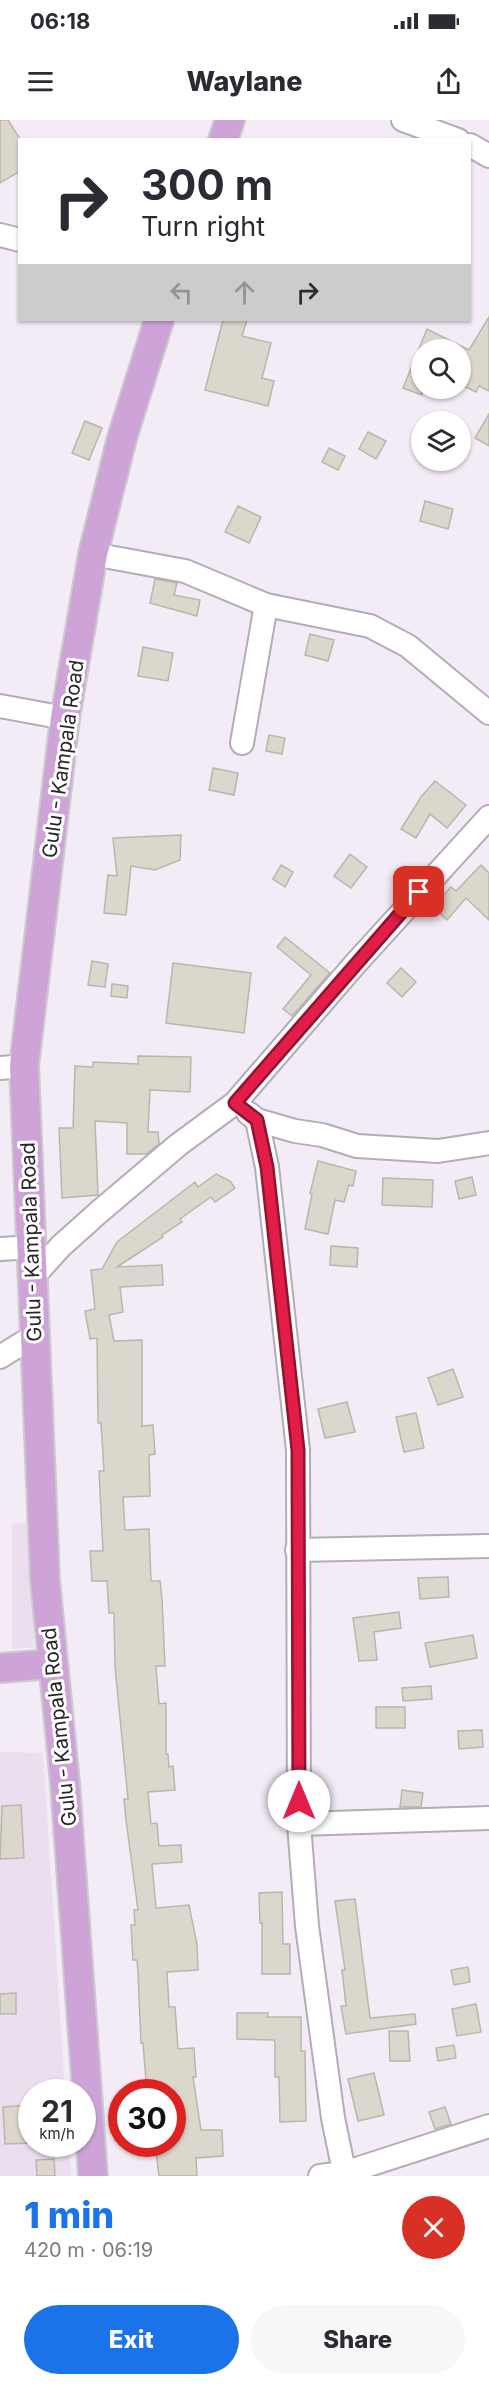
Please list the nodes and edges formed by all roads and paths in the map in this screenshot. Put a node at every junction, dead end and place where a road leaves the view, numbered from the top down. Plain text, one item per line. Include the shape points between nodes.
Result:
1 (230, 120) edge
2 (403, 120) edge
3 (224, 138) edge
4 (452, 138) edge
5 (471, 146) edge
6 (489, 156) edge
7 (0, 235) edge
8 (18, 240) edge
9 (159, 321) edge
10 (93, 554) junction
11 (266, 605) junction
12 (0, 706) edge
13 (489, 713) edge
14 (65, 718) junction
15 (242, 743) dead end
16 (489, 817) edge
17 (12, 1067) edge
18 (235, 1103) junction
19 (257, 1120) junction
20 (489, 1143) edge
21 (33, 1247) junction
22 (0, 1249) edge
23 (34, 1276) junction
24 (34, 1336) junction
25 (0, 1357) edge
26 (489, 1546) edge
27 (297, 1550) junction
28 (52, 1664) junction
29 (0, 1668) edge
30 (489, 1818) edge
31 (299, 1824) junction
32 (489, 2127) edge
33 (344, 2175) edge
34 (93, 2176) edge
35 (320, 2176) edge

1 - 3 main road
2 - 4 street
5 - 6 street
7 - 8 street
9 - 10 main road, Gulu - Kampala Road via 122,438
10 - 11 street via 185,572
10 - 14 main road, Gulu - Kampala Road
11 - 13 street via 370,626 390,635
11 - 15 street
12 - 14 street
14 - 17 main road, Gulu - Kampala Road
16 - 18 street
17 - 21 main road, Gulu - Kampala Road
18 - 19 street
18 - 23 street via 108,1204
19 - 20 street via 357,1146 438,1151
19 - 27 street via 267,1167 298,1450
21 - 22 street
21 - 23 main road, Gulu - Kampala Road
23 - 24 main road, Gulu - Kampala Road
24 - 25 street
24 - 28 main road, Gulu - Kampala Road
26 - 27 street
27 - 31 street
28 - 29 main road
28 - 34 main road, Gulu - Kampala Road via 66,1795
30 - 31 street
31 - 33 street via 308,1926
32 - 33 street
33 - 35 street

